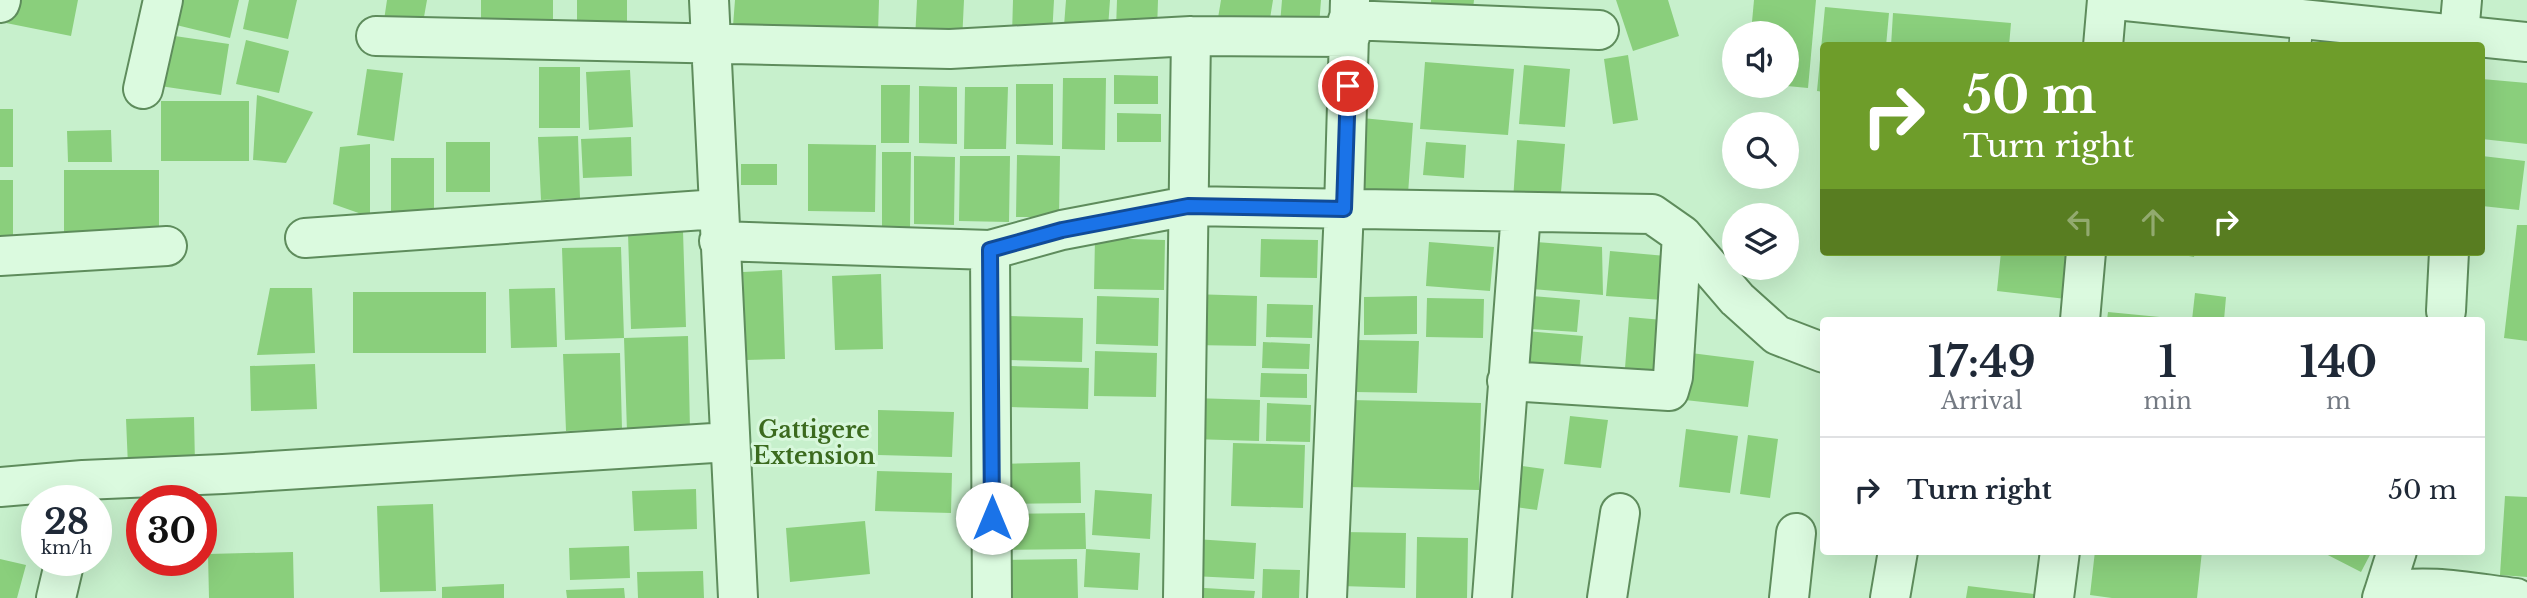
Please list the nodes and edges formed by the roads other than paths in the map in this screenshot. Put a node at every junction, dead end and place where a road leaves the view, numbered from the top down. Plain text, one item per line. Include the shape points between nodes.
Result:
1 (163, 0) edge
2 (709, 0) edge
3 (2107, 0) edge
4 (2116, 0) edge
5 (1349, 19) edge
6 (2460, 27) edge
7 (1600, 30) dead end
8 (2301, 32) edge
9 (376, 36) dead end
10 (1191, 36) junction
11 (2103, 42) edge
12 (2527, 42) edge
13 (710, 45) junction
14 (143, 89) dead end
15 (1188, 206) junction
16 (1344, 209) junction
17 (1521, 212) junction
18 (719, 225) junction
19 (1682, 236) junction
20 (305, 239) dead end
21 (167, 246) dead end
22 (990, 250) junction
23 (0, 256) edge
24 (2086, 256) edge
25 (2441, 256) edge
26 (2446, 311) dead end
27 (2080, 317) edge
28 (1820, 351) edge
29 (1507, 382) junction
30 (729, 442) junction
31 (0, 487) edge
32 (112, 487) edge
33 (21, 488) edge
34 (1620, 513) dead end
35 (1796, 533) dead end
36 (1897, 555) edge
37 (2059, 555) edge
38 (2396, 555) edge
39 (62, 576) edge
40 (2383, 595) edge
41 (57, 598) edge
42 (738, 598) edge
43 (992, 598) edge
44 (1183, 598) edge
45 (1327, 598) edge
46 (1492, 598) edge
47 (1607, 598) edge
48 (1789, 598) edge
49 (1890, 598) edge
50 (2054, 598) edge
51 (2516, 598) edge

1 - 14 street
2 - 13 street
3 - 11 street
4 - 8 street
5 - 7 street
5 - 10 street
5 - 16 street
6 - 8 street
6 - 12 street
9 - 13 street
10 - 13 street via 950,49
10 - 15 street
13 - 18 street
15 - 16 street
15 - 22 street via 1062,230
15 - 44 street
16 - 17 street
16 - 45 street
17 - 19 street via 1652,214
17 - 29 street
18 - 20 street
18 - 22 street
18 - 30 street
19 - 28 street via 1737,299 1777,335
19 - 29 street via 1669,391
21 - 23 street
22 - 43 street
24 - 27 street
25 - 26 street
29 - 46 street
30 - 32 street via 223,474
30 - 42 street
31 - 33 street
34 - 47 street
35 - 48 street
36 - 49 street
37 - 50 street
38 - 40 street
39 - 41 street
40 - 51 street via 2407,587

